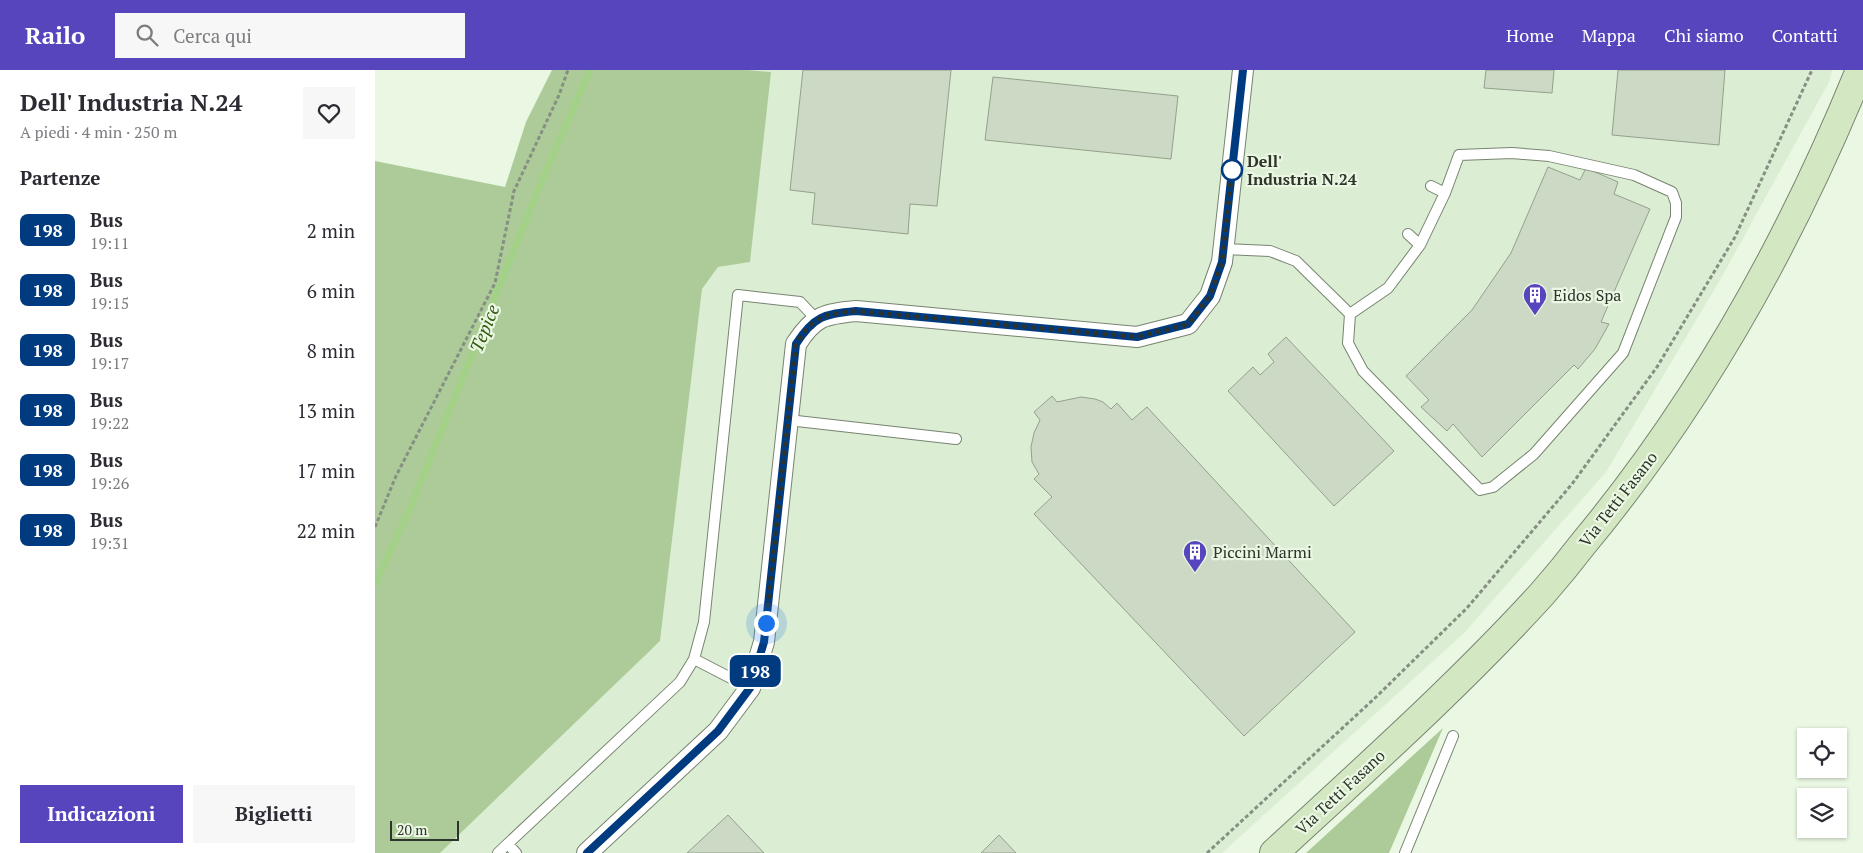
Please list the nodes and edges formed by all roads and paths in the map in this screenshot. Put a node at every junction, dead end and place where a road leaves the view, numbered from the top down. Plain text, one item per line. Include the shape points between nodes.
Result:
1 (568, 70) edge
2 (1243, 70) edge
3 (1812, 70) edge
4 (1861, 70) edge
5 (1431, 186) dead end
6 (1445, 193) junction
7 (1408, 234) dead end
8 (1420, 245) junction
9 (1224, 249) junction
10 (1350, 314) junction
11 (817, 320) junction
12 (788, 420) junction
13 (956, 439) dead end
14 (375, 527) edge
15 (694, 659) junction
16 (750, 688) junction
17 (1453, 736) dead end
18 (508, 844) junction
19 (497, 853) edge
20 (516, 853) edge
21 (587, 853) edge
22 (1207, 853) edge
23 (1274, 853) edge
24 (1405, 853) edge

1 - 14 path via 514,191 495,283 396,476
2 - 9 street
3 - 22 path via 1735,237 1657,367 1572,484 1467,608
4 - 23 main road, Via Tetti Fasano via 1833,138 1761,284 1680,415 1612,509 1543,593 1439,701
5 - 6 lane
6 - 8 lane
6 - 10 lane via 1459,154 1512,153 1549,156 1633,175 1672,192 1676,217 1623,353 1534,454 1493,487 1480,490 1363,372 1347,343
7 - 8 lane
8 - 10 lane via 1388,288
9 - 10 lane via 1270,251 1296,260
9 - 11 street via 1210,296 1188,324 1137,337 856,311 830,313
11 - 12 street via 806,328 796,344
11 - 15 lane via 800,302 739,295 703,622
12 - 13 lane
12 - 16 street via 764,642
15 - 16 lane
15 - 18 lane via 680,682
16 - 21 street via 718,731
17 - 24 lane
18 - 19 lane
18 - 20 lane

